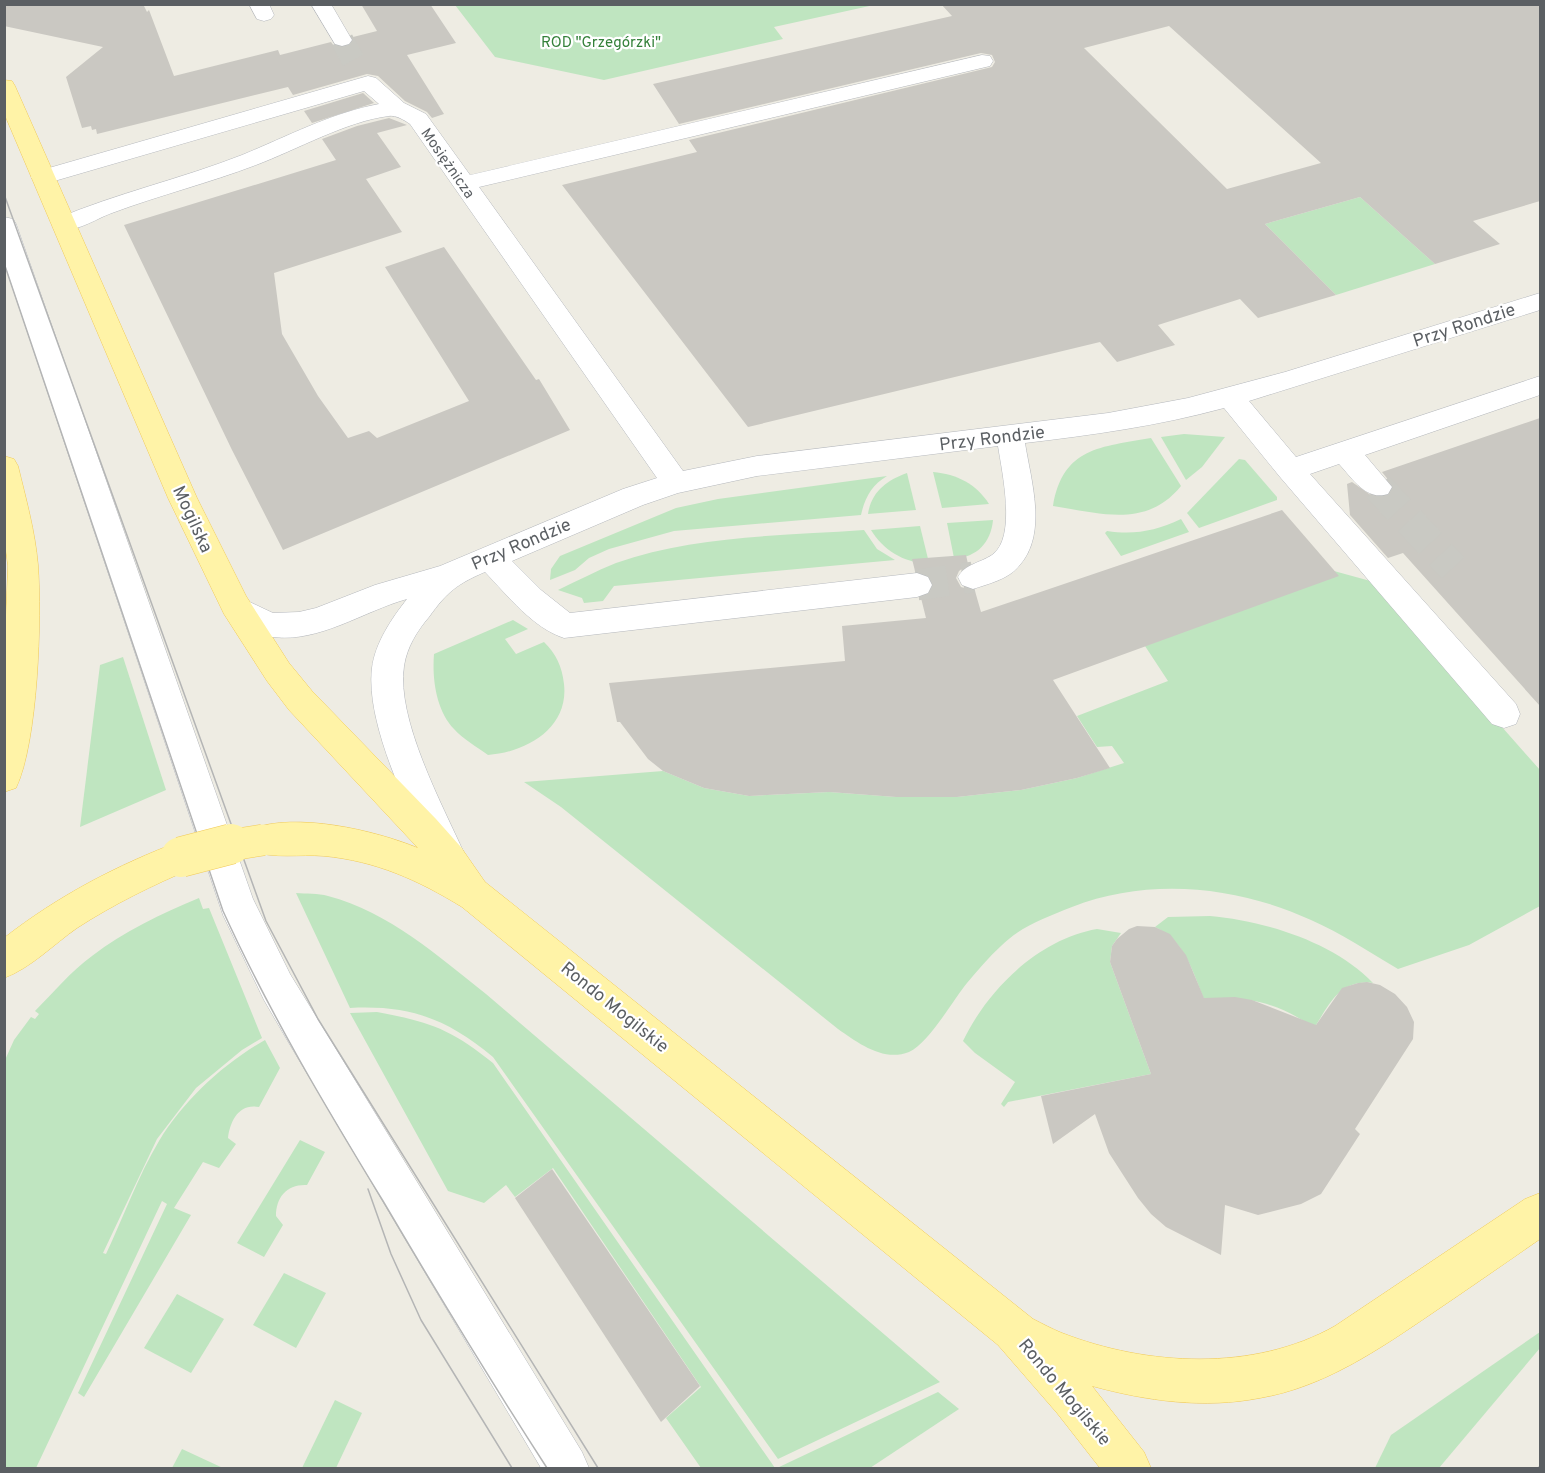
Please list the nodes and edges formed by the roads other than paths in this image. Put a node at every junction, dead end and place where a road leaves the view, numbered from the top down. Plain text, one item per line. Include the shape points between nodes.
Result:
1 (321, 4) edge
2 (342, 40) tunnel mouth
3 (982, 61) dead end
4 (4, 86) edge
5 (396, 108) junction
6 (43, 177) junction
7 (463, 184) junction
8 (4, 224) edge
9 (65, 224) junction
10 (1540, 301) edge
11 (1540, 385) edge
12 (1230, 397) junction
13 (1010, 436) junction
14 (1344, 451) junction
15 (4, 466) edge
16 (1290, 470) junction
17 (676, 483) junction
18 (1378, 487) tunnel mouth
19 (490, 558) junction
20 (447, 576) junction
21 (973, 577) tunnel mouth
22 (917, 585) tunnel mouth
23 (237, 608) junction
24 (1504, 714) dead end
25 (4, 778) edge
26 (446, 853) junction
27 (475, 895) junction
28 (4, 961) edge
29 (1540, 1214) edge
30 (1013, 1330) junction
31 (566, 1468) edge
32 (1128, 1468) edge

1 - 2 street
3 - 7 street
4 - 6 main road, Mogilska
5 - 6 street, Mosiężnicza via 363,76
5 - 7 street, Mosiężnicza via 418,120
5 - 9 street via 373,112
6 - 9 main road, Mogilska
7 - 17 street, Mosiężnicza
8 - 31 street via 236,903 297,1022
9 - 23 main road, Mogilska via 190,517
10 - 12 street, Przy Rondzie
11 - 14 street
12 - 13 street, Przy Rondzie via 1144,417
12 - 16 street
13 - 17 street, Przy Rondzie via 757,466
13 - 21 street via 1020,512 1017,544 1001,565
14 - 16 street
14 - 18 street
15 - 25 main road via 23,567 16,718
16 - 24 street
17 - 19 street, Przy Rondzie via 633,497
19 - 20 street, Przy Rondzie
19 - 22 street via 564,626
20 - 23 street, Przy Rondzie via 299,624 272,625
20 - 26 street, Przy Rondzie via 411,616 393,650 386,680 400,740
23 - 26 main road, Mogilska via 278,672 320,723
26 - 27 main road, Mogilska
27 - 28 main road, Rondo Mogilskie, bridge via 446,876 404,857 356,843 314,838 226,845 181,856 139,873 47,928
27 - 30 main road, Rondo Mogilskie
29 - 30 main road via 1340,1348 1262,1377 1188,1382 1136,1375 1069,1358
30 - 32 main road, Rondo Mogilskie via 1069,1391

